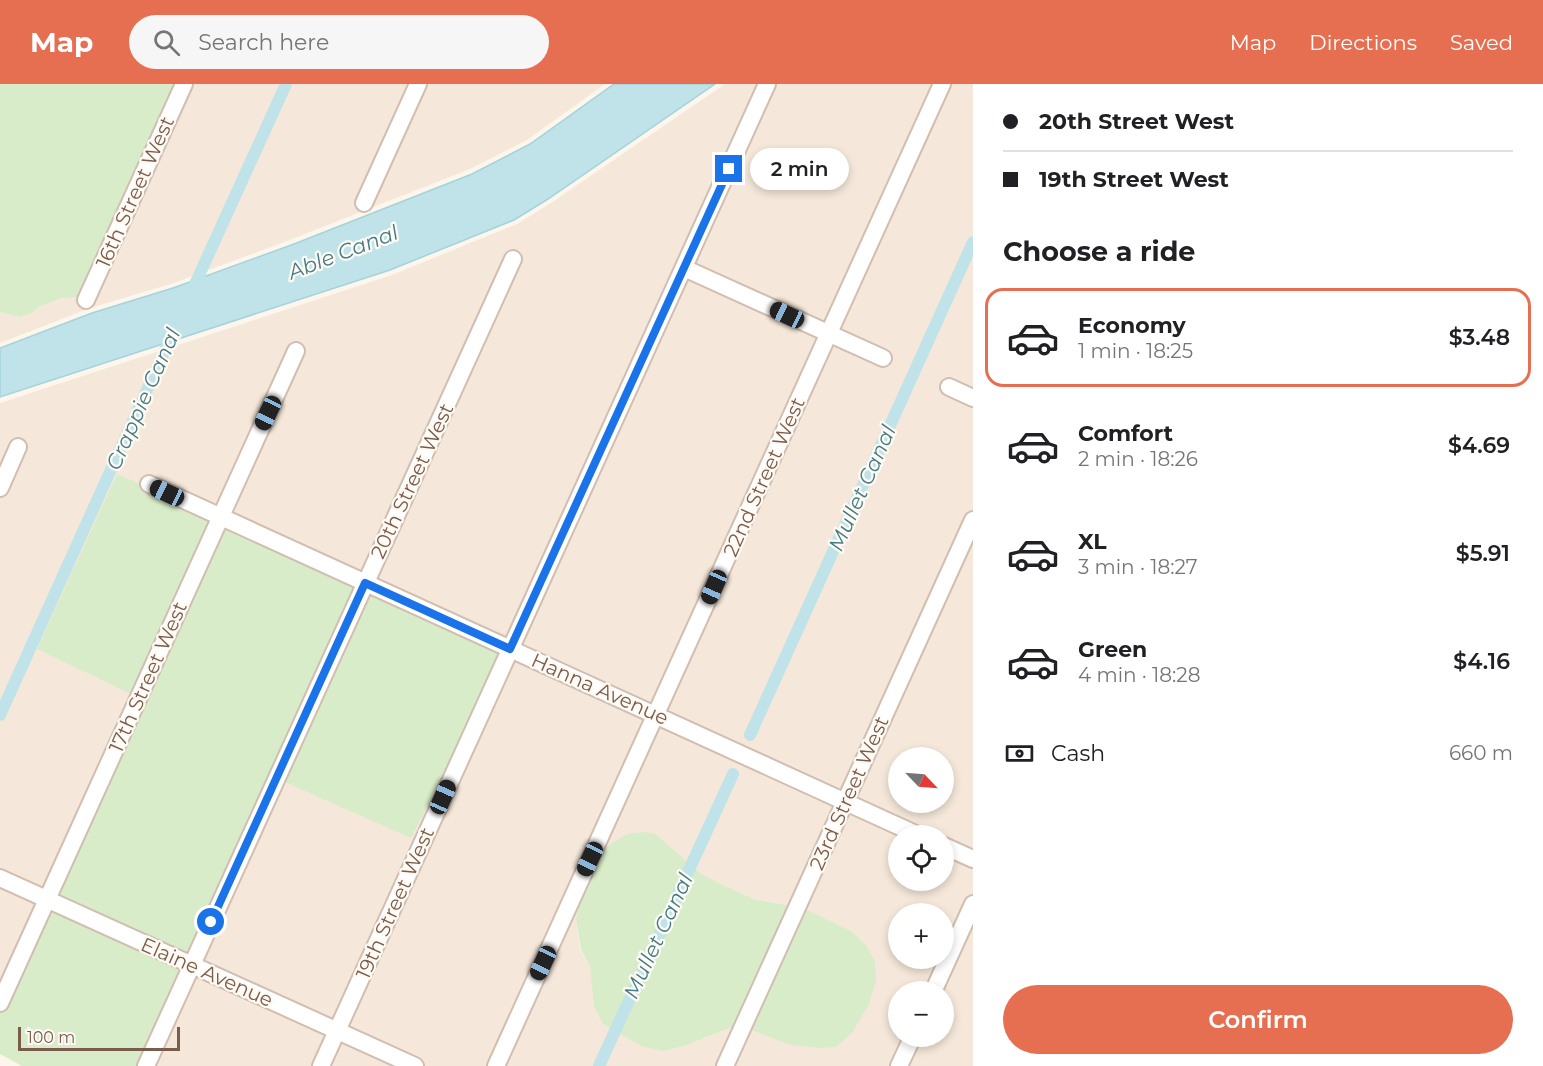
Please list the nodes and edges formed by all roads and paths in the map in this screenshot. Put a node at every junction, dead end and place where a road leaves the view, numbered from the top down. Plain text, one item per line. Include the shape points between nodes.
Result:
1 (184, 84) edge
2 (418, 84) edge
3 (767, 84) edge
4 (942, 84) edge
5 (364, 203) dead end
6 (513, 259) dead end
7 (684, 268) junction
8 (86, 300) dead end
9 (829, 334) junction
10 (296, 351) dead end
11 (884, 358) dead end
12 (949, 387) dead end
13 (973, 398) edge
14 (18, 447) dead end
15 (149, 484) dead end
16 (0, 488) edge
17 (220, 518) junction
18 (973, 520) edge
19 (365, 583) junction
20 (510, 649) junction
21 (656, 714) junction
22 (845, 801) junction
23 (896, 825) edge
24 (954, 851) edge
25 (973, 860) edge
26 (0, 878) edge
27 (47, 900) junction
28 (973, 904) edge
29 (192, 965) junction
30 (938, 981) edge
31 (0, 1003) edge
32 (337, 1031) junction
33 (908, 1047) edge
34 (146, 1066) edge
35 (321, 1066) edge
36 (415, 1066) edge
37 (496, 1066) edge
38 (725, 1066) edge
39 (899, 1066) edge

1 - 8 street, 16th Street West
2 - 5 street
3 - 7 street, 19th Street West
4 - 9 street, 22nd Street West
6 - 19 street, 20th Street West
7 - 9 street
7 - 20 street, 19th Street West
9 - 11 street
9 - 21 street, 22nd Street West
10 - 17 street, 17th Street West
12 - 13 street
14 - 16 street
15 - 17 street, Hanna Avenue
17 - 19 street, Hanna Avenue
17 - 27 street, 17th Street West
18 - 22 street, 23rd Street West
19 - 20 street, Hanna Avenue
19 - 29 street, 20th Street West
20 - 21 street, Hanna Avenue
20 - 32 street, 19th Street West
21 - 22 street, Hanna Avenue
21 - 37 street, 22nd Street West
22 - 23 street, Hanna Avenue
22 - 38 street, 23rd Street West
24 - 25 street
26 - 27 street, Elaine Avenue
27 - 29 street, Elaine Avenue
27 - 31 street, 17th Street West
28 - 30 street
29 - 32 street, Elaine Avenue
29 - 34 street, 20th Street West
32 - 35 street, 19th Street West
32 - 36 street, Elaine Avenue
33 - 39 street

